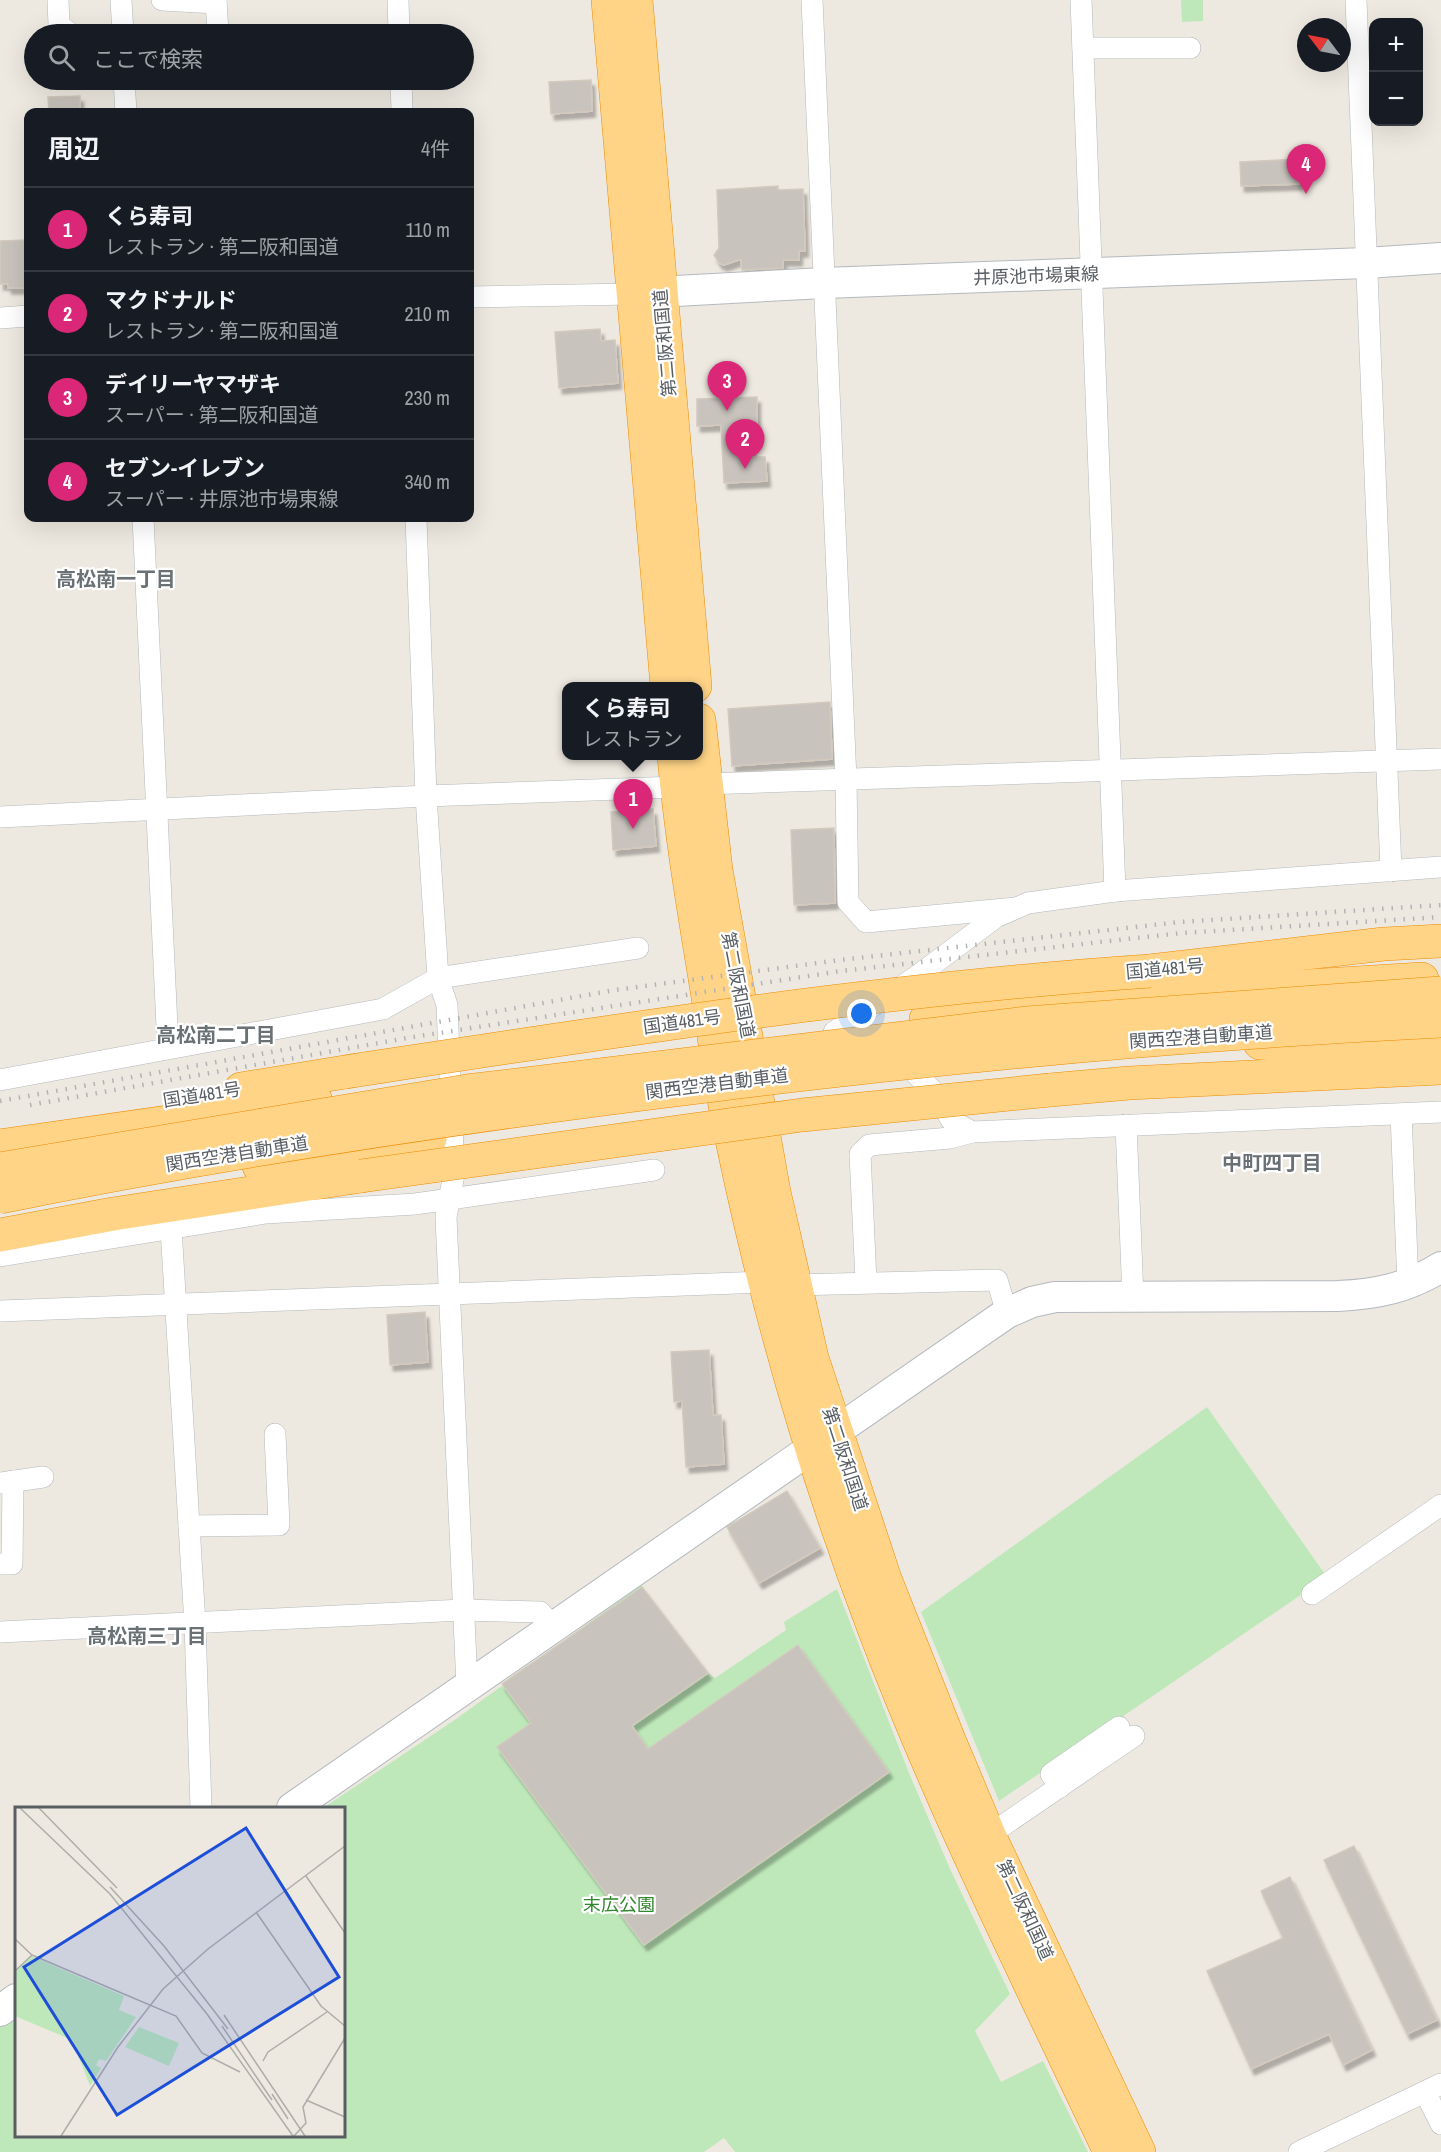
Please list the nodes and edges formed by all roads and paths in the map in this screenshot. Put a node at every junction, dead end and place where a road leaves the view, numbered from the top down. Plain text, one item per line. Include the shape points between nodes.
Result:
1 (58, 0) edge
2 (122, 0) edge
3 (162, 0) edge
4 (398, 0) edge
5 (608, 0) edge
6 (636, 0) edge
7 (812, 0) edge
8 (1081, 0) edge
9 (1356, 0) edge
10 (216, 1) edge
11 (59, 24) edge
12 (123, 24) edge
13 (217, 24) edge
14 (399, 24) edge
15 (1083, 48) junction
16 (1190, 48) dead end
17 (125, 90) edge
18 (401, 90) edge
19 (126, 108) edge
20 (402, 108) edge
21 (1441, 258) edge
22 (1366, 263) junction
23 (1092, 274) junction
24 (824, 283) junction
25 (646, 293) junction
26 (474, 297) edge
27 (24, 316) edge
28 (0, 318) edge
29 (144, 522) edge
30 (416, 522) edge
31 (668, 682) edge
32 (694, 682) edge
33 (1441, 759) edge
34 (676, 760) edge
35 (694, 760) edge
36 (1387, 761) junction
37 (1109, 772) junction
38 (846, 780) junction
39 (691, 786) junction
40 (426, 796) junction
41 (158, 808) junction
42 (0, 817) edge
43 (1441, 867) edge
44 (1391, 871) junction
45 (1115, 891) junction
46 (1017, 909) junction
47 (1441, 941) edge
48 (638, 948) dead end
49 (1441, 962) edge
50 (438, 978) junction
51 (1441, 979) edge
52 (1188, 980) junction
53 (1441, 993) edge
54 (834, 1032) junction
55 (1439, 1042) edge
56 (749, 1043) junction
57 (716, 1047) junction
58 (168, 1048) junction
59 (914, 1072) junction
60 (0, 1080) edge
61 (450, 1083) junction
62 (756, 1092) junction
63 (723, 1096) junction
64 (1441, 1112) edge
65 (1401, 1114) junction
66 (1126, 1125) junction
67 (0, 1131) edge
68 (972, 1132) junction
69 (453, 1136) junction
70 (0, 1146) edge
71 (0, 1169) edge
72 (654, 1170) dead end
73 (0, 1197) edge
74 (449, 1199) junction
75 (0, 1211) edge
76 (171, 1228) junction
77 (0, 1235) edge
78 (0, 1256) edge
79 (1441, 1267) edge
80 (866, 1281) junction
81 (779, 1284) junction
82 (1408, 1284) junction
83 (450, 1296) junction
84 (1133, 1297) junction
85 (176, 1303) junction
86 (0, 1311) edge
87 (1007, 1313) junction
88 (275, 1434) dead end
89 (824, 1440) junction
90 (43, 1477) dead end
91 (7, 1482) edge
92 (1441, 1505) edge
93 (189, 1526) junction
94 (0, 1564) edge
95 (1312, 1593) dead end
96 (463, 1610) junction
97 (195, 1624) junction
98 (553, 1627) junction
99 (0, 1632) edge
100 (467, 1686) junction
101 (1126, 1731) dead end
102 (201, 1807) edge
103 (295, 1807) edge
104 (989, 1834) junction
105 (15, 2000) edge
106 (0, 2011) edge
107 (1433, 2088) edge
108 (1441, 2124) edge
109 (1110, 2152) edge
110 (1139, 2152) edge
111 (1299, 2152) edge

1 - 11 street
2 - 12 street
3 - 10 street
4 - 14 street
5 - 25 highway, 第二阪和国道
6 - 25 highway, 第二阪和国道
7 - 24 street
8 - 15 street
9 - 22 street
10 - 13 street
15 - 16 street
15 - 23 street
17 - 19 street
18 - 20 street
21 - 22 street, 井原池市場東線
22 - 23 street, 井原池市場東線
22 - 36 street
23 - 24 street, 井原池市場東線
23 - 37 street
24 - 25 street, 井原池市場東線
24 - 38 street
25 - 26 street
25 - 31 highway, 第二阪和国道
25 - 32 highway, 第二阪和国道
27 - 28 street
29 - 41 street
30 - 40 street
33 - 36 street
34 - 39 highway, 第二阪和国道
35 - 39 highway, 第二阪和国道
36 - 37 street
36 - 44 street
37 - 38 street
37 - 45 street
38 - 39 street
38 - 46 street via 848,902 866,922
39 - 40 street
39 - 56 highway, 第二阪和国道 via 716,870
39 - 57 highway, 第二阪和国道
40 - 41 street
40 - 50 street
41 - 42 street
41 - 58 street
43 - 44 street
44 - 45 street
45 - 46 street via 1028,903
46 - 54 street via 996,917
47 - 52 highway, 国道481号 via 1384,944
48 - 50 street
49 - 52 highway
50 - 58 street via 383,1009
50 - 61 street via 447,1005
51 - 52 highway
52 - 54 highway
52 - 67 highway, 国道481号, bridge via 1150,971 1039,979 785,1008 345,1072
53 - 71 highway, 関西空港自動車道, bridge via 1027,1023 490,1088
54 - 56 highway
55 - 59 highway via 1214,1041 1017,1056
55 - 73 highway, 関西空港自動車道, bridge via 1208,1036 981,1054 473,1115
55 - 77 highway, bridge via 1129,1083 802,1115 361,1176
56 - 57 highway
56 - 62 highway, 第二阪和国道
57 - 61 highway
57 - 63 highway, 第二阪和国道
58 - 60 street
59 - 62 highway
59 - 68 street via 934,1092 952,1122
61 - 69 street
61 - 70 highway
62 - 63 highway
62 - 81 highway, 第二阪和国道 via 774,1192
63 - 69 highway
63 - 81 highway, 第二阪和国道
64 - 65 street
65 - 66 street
65 - 82 street
66 - 68 street
66 - 84 street
68 - 80 street via 950,1138 870,1145 860,1154
69 - 74 street via 454,1174
69 - 75 highway via 105,1190
72 - 74 street
74 - 76 street via 266,1213
74 - 83 street via 446,1217
76 - 78 street
76 - 85 street
79 - 82 street
80 - 81 street
80 - 87 street via 997,1280
81 - 83 street
81 - 89 highway, 第二阪和国道 via 812,1358
82 - 84 street via 1379,1294 1338,1296
83 - 85 street
83 - 96 street
84 - 87 street via 1055,1297
85 - 86 street
85 - 93 street
87 - 89 street
88 - 93 street via 279,1526
89 - 98 street
89 - 104 highway, 第二阪和国道
89 - 109 highway, 第二阪和国道 via 873,1627 967,1851
90 - 91 street
91 - 94 street via 12,1564
92 - 95 street
93 - 97 street
96 - 97 street
96 - 98 street via 540,1612
96 - 100 street
97 - 99 street
97 - 102 street
98 - 100 street
100 - 103 street
101 - 104 street via 1060,1787
104 - 110 highway, 第二阪和国道
105 - 106 street
107 - 108 street
107 - 111 street

